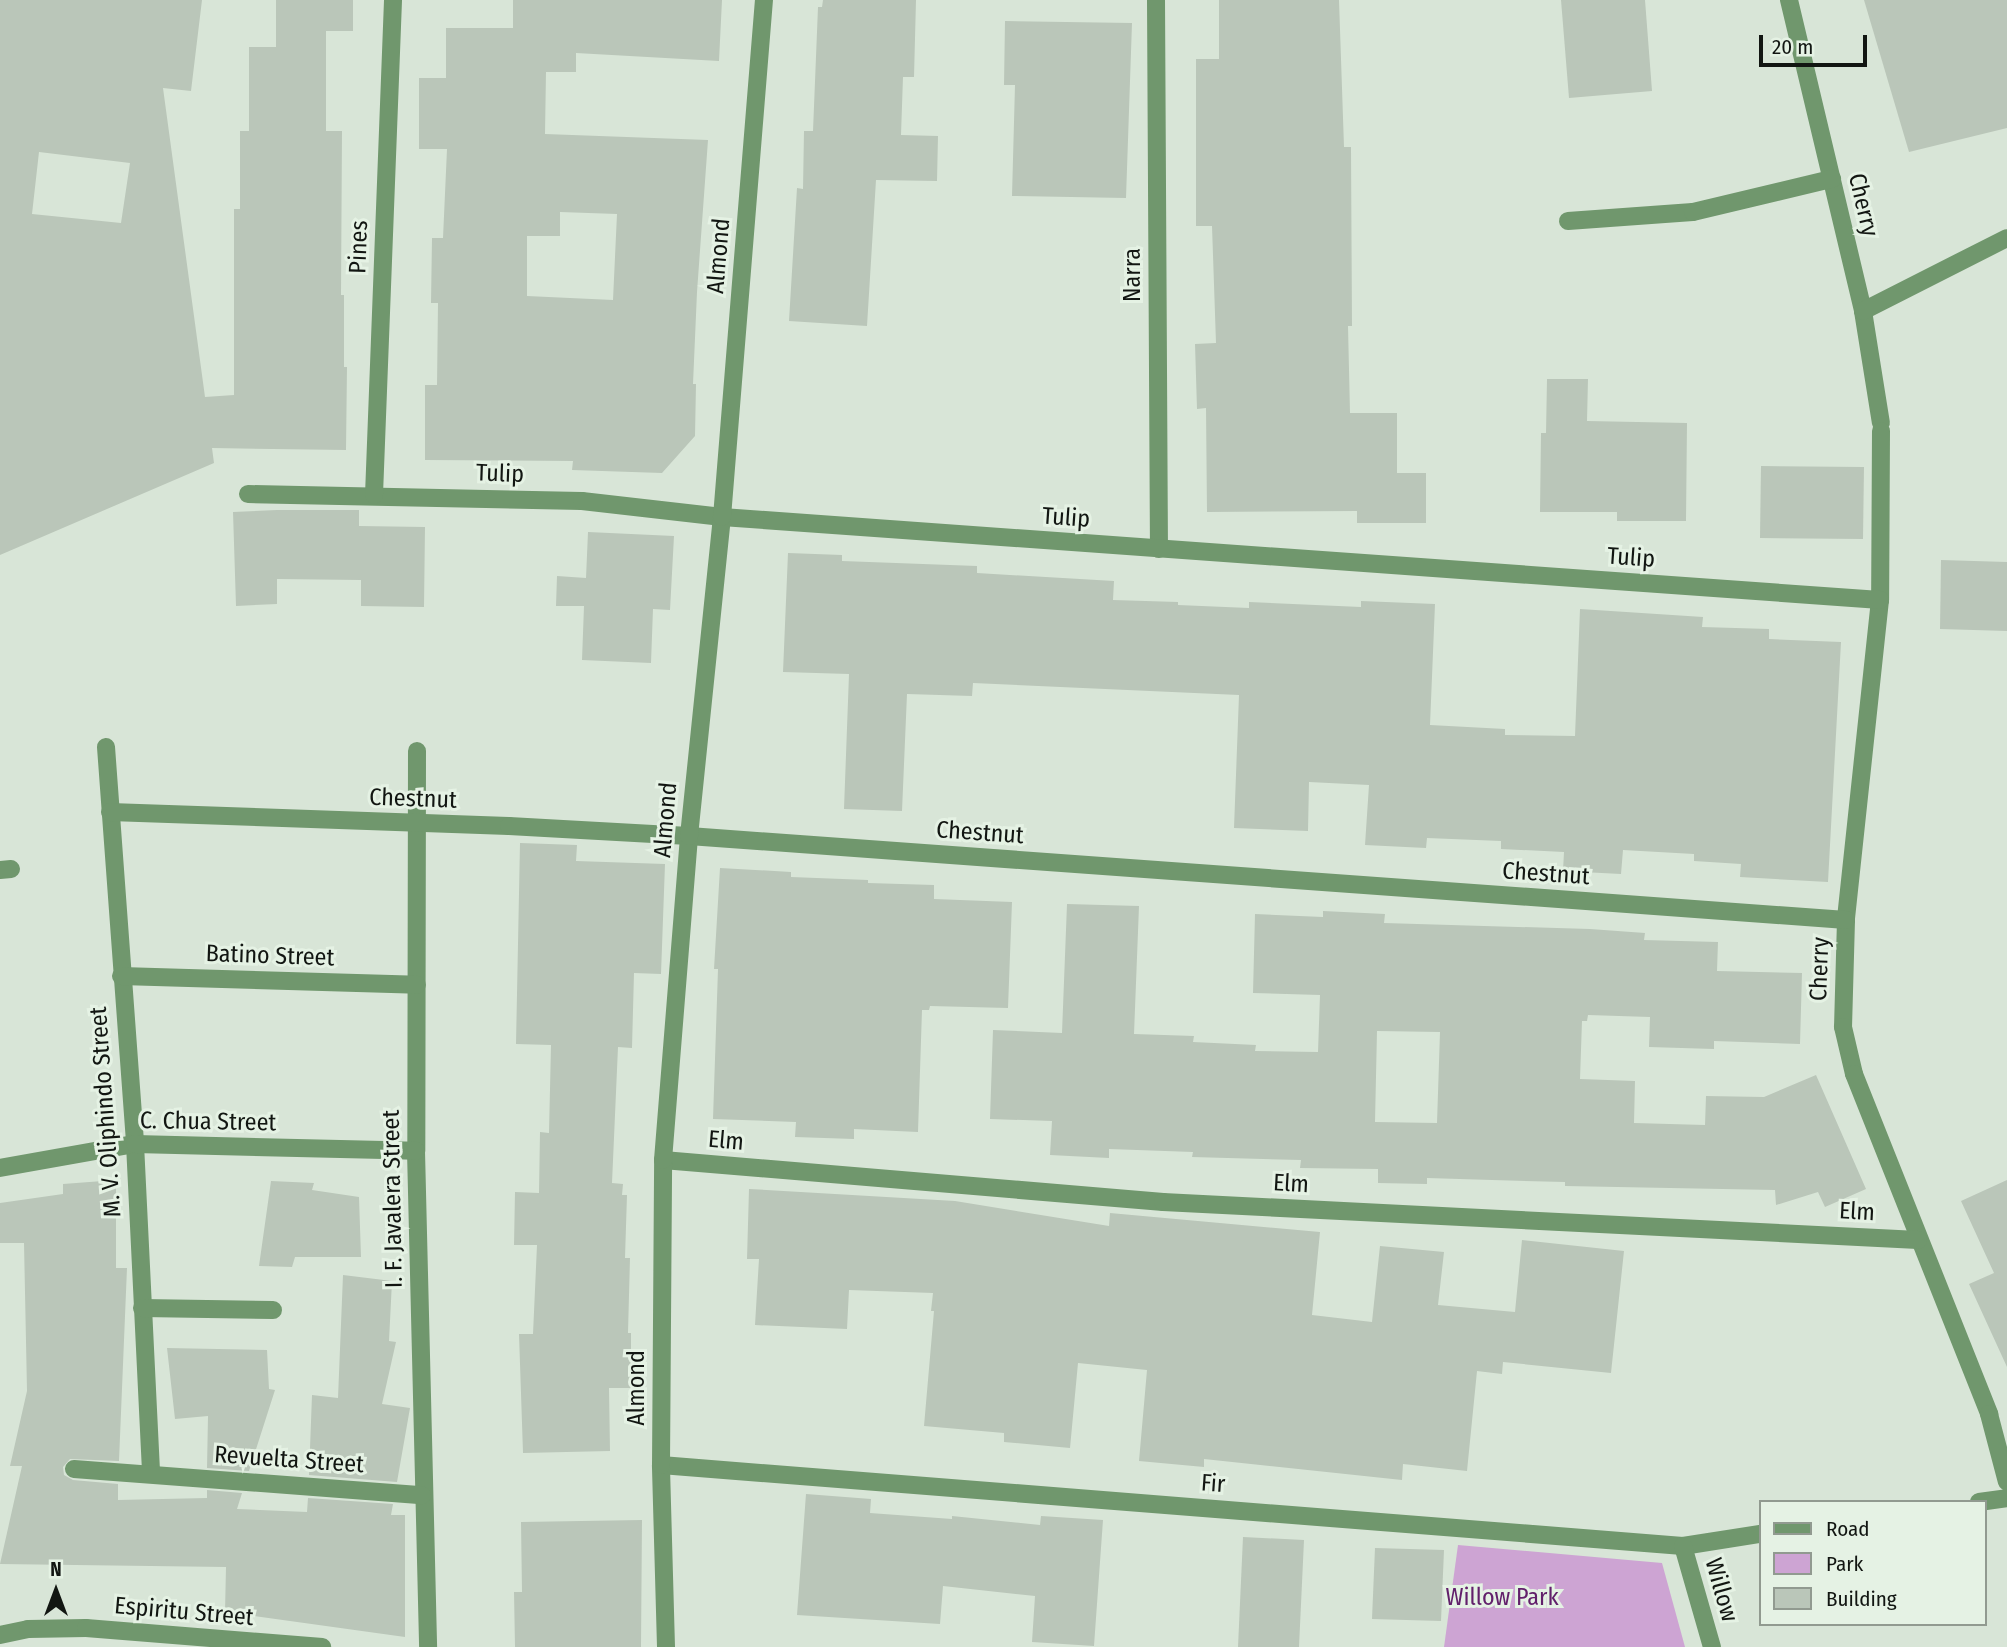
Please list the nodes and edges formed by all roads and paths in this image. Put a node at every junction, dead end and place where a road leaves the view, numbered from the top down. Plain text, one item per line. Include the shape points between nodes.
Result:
1 (393, 0) edge
2 (764, 0) edge
3 (1156, 0) edge
4 (1788, 0) edge
5 (1832, 179) junction
6 (1567, 221) dead end
7 (2007, 237) edge
8 (1863, 311) junction
9 (248, 494) dead end
10 (374, 495) junction
11 (722, 517) junction
12 (1159, 549) junction
13 (1880, 600) junction
14 (106, 747) dead end
15 (417, 751) dead end
16 (110, 812) junction
17 (418, 824) junction
18 (689, 836) junction
19 (1846, 920) junction
20 (121, 976) junction
21 (417, 985) junction
22 (135, 1144) junction
23 (416, 1151) junction
24 (663, 1160) junction
25 (0, 1168) edge
26 (1917, 1240) junction
27 (142, 1308) junction
28 (273, 1310) dead end
29 (661, 1465) junction
30 (74, 1469) dead end
31 (151, 1474) junction
32 (2007, 1482) edge
33 (422, 1495) junction
34 (2007, 1498) edge
35 (1986, 1501) edge
36 (1758, 1534) edge
37 (1683, 1546) junction
38 (0, 1635) edge
39 (322, 1647) edge
40 (428, 1647) edge
41 (666, 1647) edge
42 (1712, 1647) edge

1 - 10 street, Pines
2 - 11 street, Almond
3 - 12 street, Narra
4 - 5 street, Cherry
5 - 6 street via 1693,212
5 - 8 street, Cherry
7 - 8 street
8 - 13 street, Cherry via 1881,427
9 - 10 street, Tulip
10 - 11 street, Tulip via 582,502
11 - 12 street, Tulip
11 - 18 street, Almond
12 - 13 street, Tulip
13 - 19 street, Cherry
14 - 16 street, M. V. Oliphindo Street
15 - 17 street, I. F. Javalera Street
16 - 17 street, Chestnut
16 - 20 street, M. V. Oliphindo Street
17 - 18 street, Chestnut
17 - 21 street, I. F. Javalera Street
18 - 19 street, Chestnut
18 - 24 street, Almond
19 - 26 street, Cherry via 1843,1027 1854,1074
20 - 21 street, Batino Street
20 - 22 street, M. V. Oliphindo Street
21 - 23 street, I. F. Javalera Street
22 - 23 street, C. Chua Street
22 - 25 street, C. Chua Street
22 - 27 street, M. V. Oliphindo Street
23 - 33 street, I. F. Javalera Street
24 - 26 street, Elm via 1163,1202
24 - 29 street, Almond
26 - 32 street, Cherry via 1989,1414
27 - 28 street
27 - 31 street, M. V. Oliphindo Street
29 - 37 street, Fir
29 - 41 street, Almond
30 - 31 street, Revuelta Street
31 - 33 street, Revuelta Street
33 - 40 street, I. F. Javalera Street
34 - 35 street
36 - 37 street, Fir
37 - 42 street, Willow
38 - 39 street, Espiritu Street via 29,1629 86,1628

